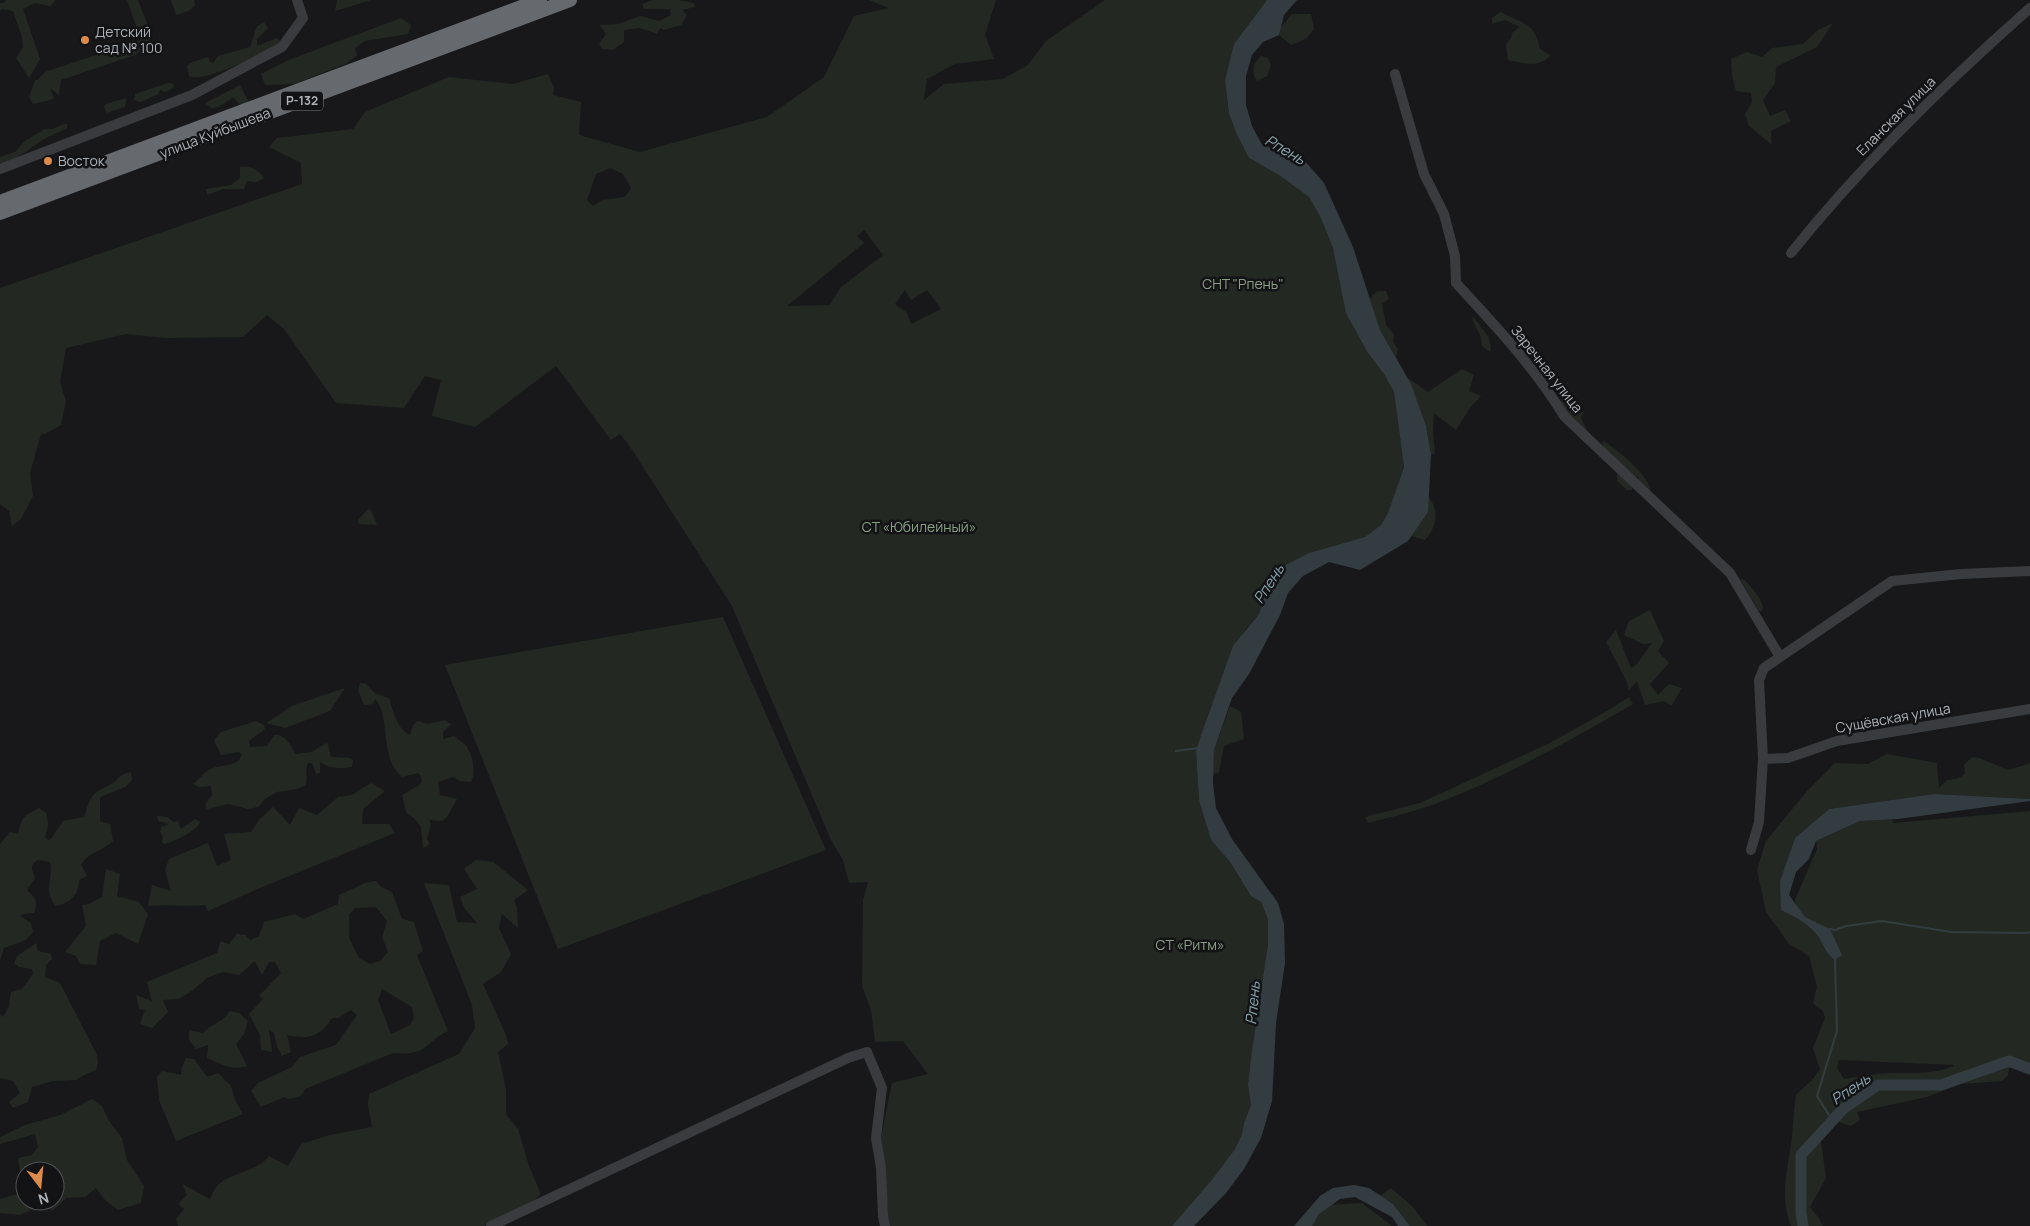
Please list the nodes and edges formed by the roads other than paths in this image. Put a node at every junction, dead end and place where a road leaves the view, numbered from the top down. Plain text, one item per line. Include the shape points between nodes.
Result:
1 (297, 0) edge
2 (540, 0) edge
3 (570, 0) edge
4 (2030, 8) edge
5 (1395, 74) dead end
6 (0, 169) edge
7 (0, 202) edge
8 (0, 213) edge
9 (1791, 253) dead end
10 (2030, 571) edge
11 (1780, 656) junction
12 (2030, 709) edge
13 (1763, 759) junction
14 (1751, 850) dead end
15 (491, 1226) edge
16 (885, 1226) edge

1 - 6 street via 303,18 282,47 192,95
2 - 7 highway, улица Куйбышева / Р-132
3 - 8 highway, улица Куйбышева / Р-132
4 - 9 street, Еланская улица via 1911,119 1830,204
5 - 11 street, Заречная улица via 1424,174 1444,214 1455,256 1456,283 1511,342 1564,416 1730,573
10 - 11 street via 1892,581
11 - 13 street via 1764,668 1759,680
12 - 13 street, Сущёвская улица via 1837,741 1788,758
13 - 14 street via 1759,822
15 - 16 street via 848,1058 867,1052 882,1088 876,1138

